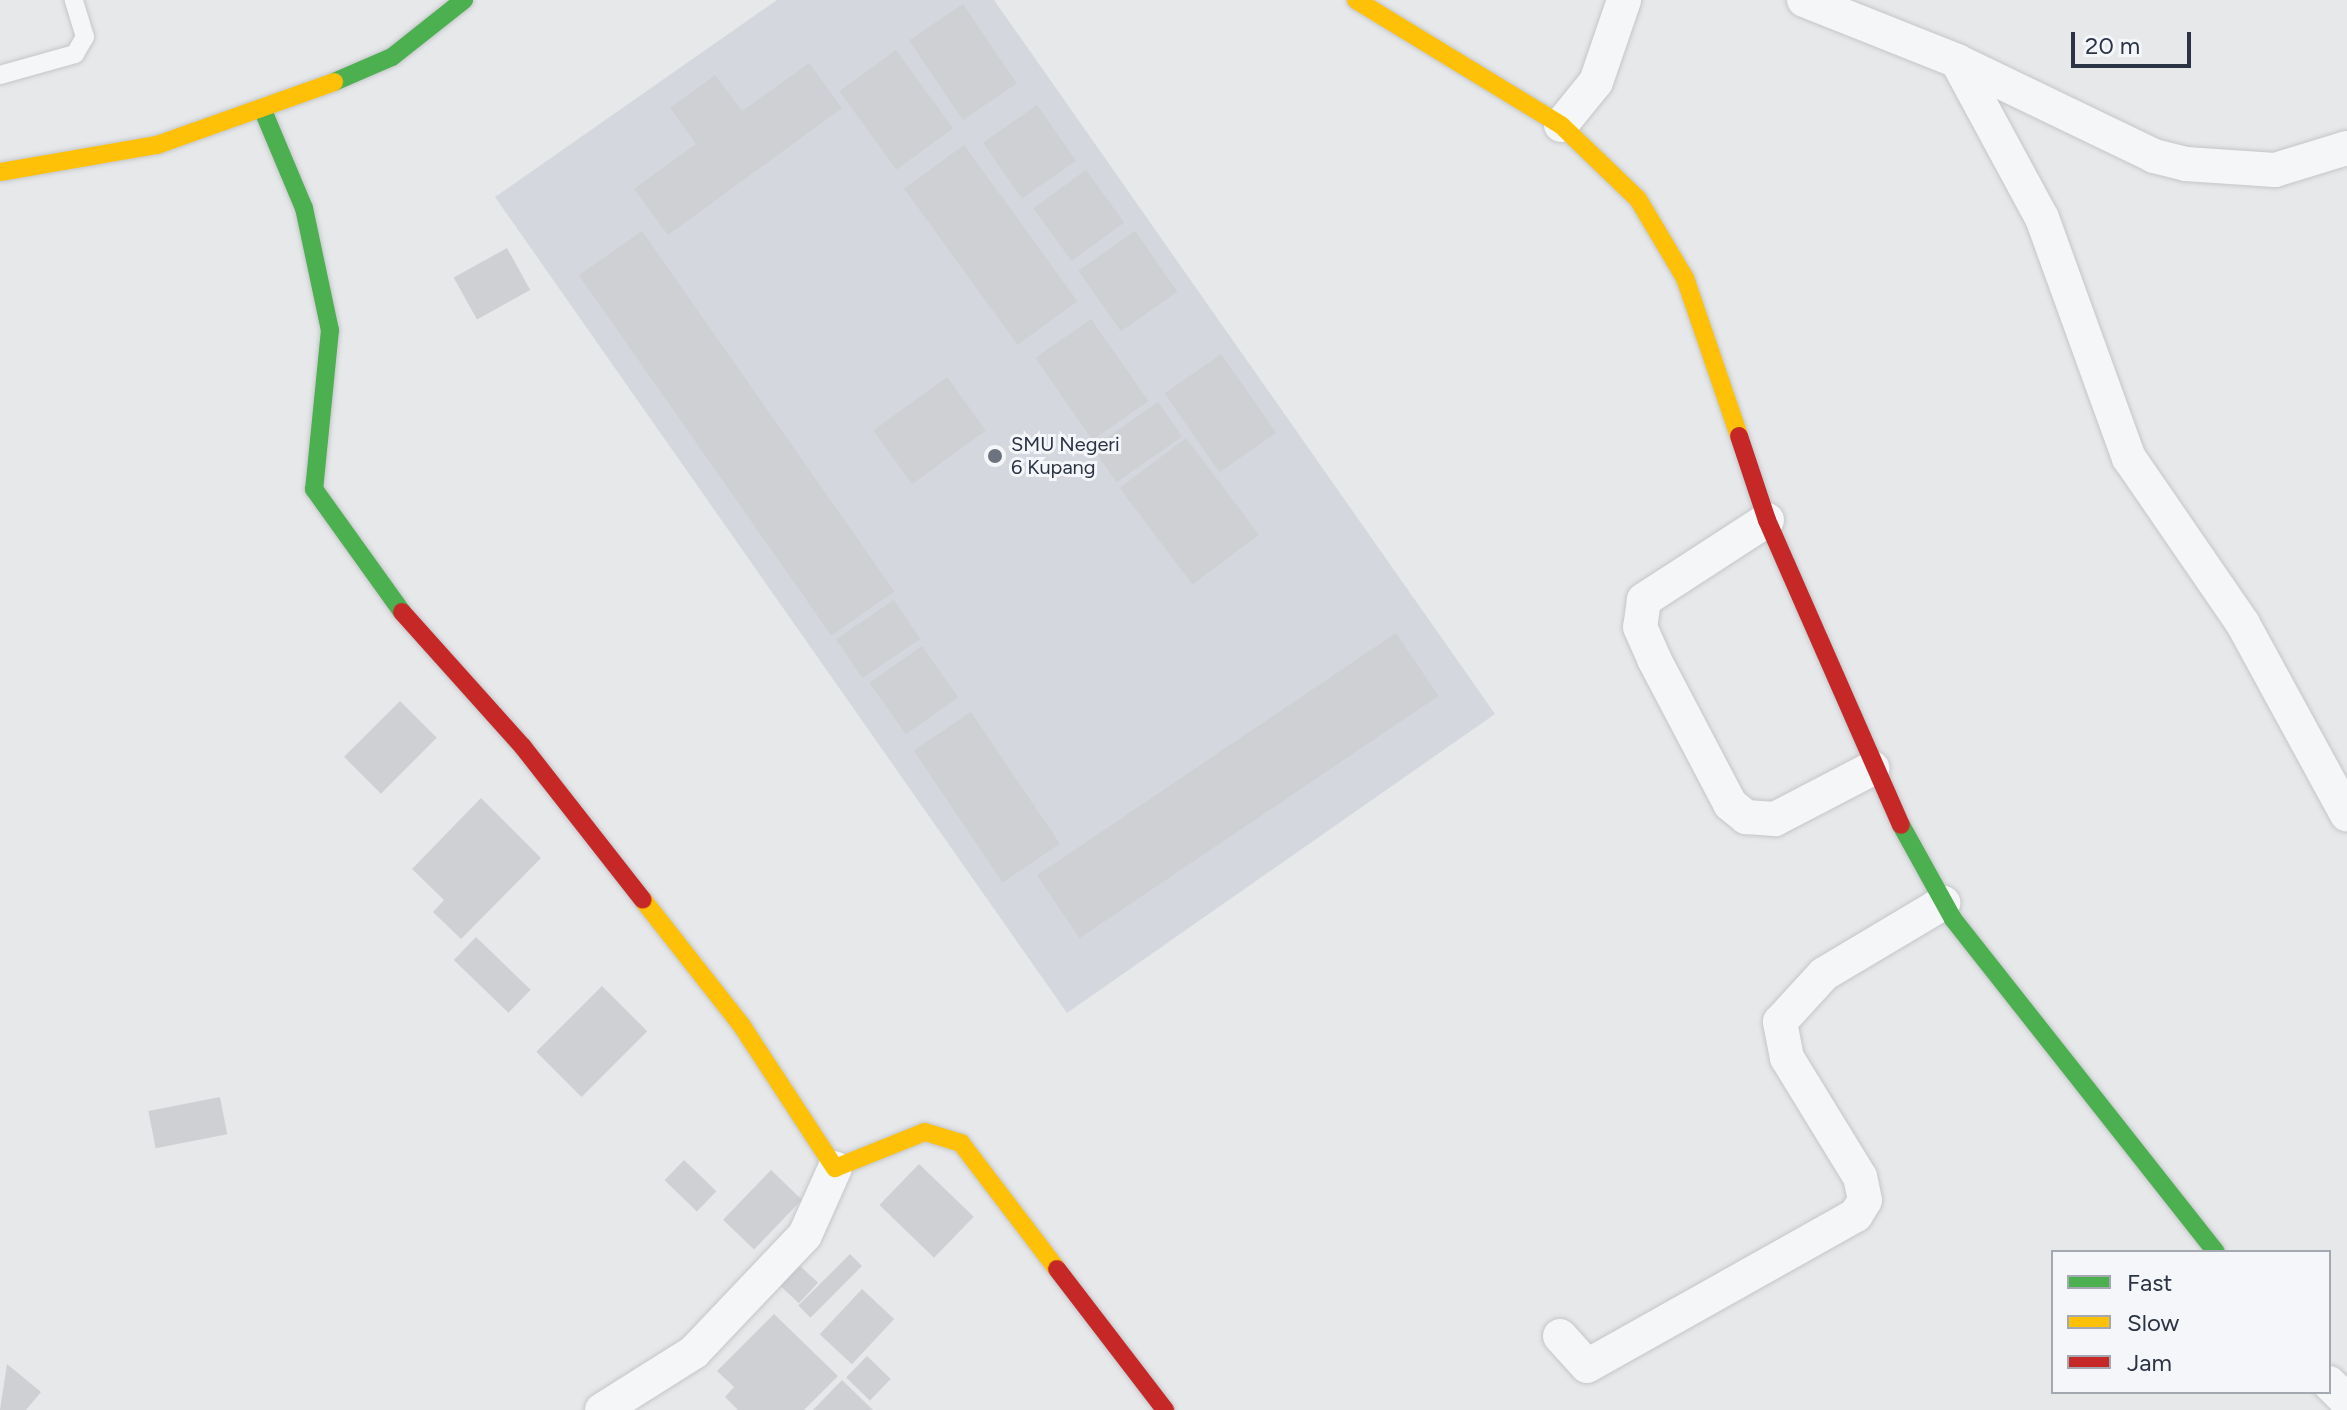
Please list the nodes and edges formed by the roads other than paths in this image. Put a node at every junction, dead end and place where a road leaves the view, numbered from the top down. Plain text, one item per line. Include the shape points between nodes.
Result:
1 (74, 0) edge
2 (464, 0) edge
3 (1356, 0) edge
4 (1624, 0) edge
5 (1804, 0) edge
6 (1957, 61) junction
7 (0, 75) edge
8 (264, 113) junction
9 (1561, 125) junction
10 (2347, 148) edge
11 (0, 172) edge
12 (1767, 520) junction
13 (1873, 768) junction
14 (2347, 815) edge
15 (1943, 903) junction
16 (835, 1168) junction
17 (2214, 1250) edge
18 (1560, 1336) dead end
19 (2331, 1385) edge
20 (2347, 1401) edge
21 (602, 1410) edge
22 (1165, 1410) edge

1 - 7 lane via 85,37 75,54
2 - 8 street via 392,57
3 - 9 street
4 - 9 street via 1596,82
5 - 6 street
6 - 10 street via 2154,156 2186,164 2275,170
6 - 14 street via 2042,218 2129,458 2243,624
8 - 11 street via 157,145
8 - 16 street via 304,208 330,330 314,489 418,634 523,747 742,1026
9 - 12 street via 1638,199 1669,245
12 - 13 street
12 - 13 street via 1644,600 1640,627 1730,804 1746,817 1775,819
13 - 15 street
15 - 17 street
15 - 18 street via 1824,974 1780,1022 1787,1058 1860,1177 1865,1200 1856,1215 1587,1366
16 - 21 street via 805,1235 694,1352
16 - 22 street via 925,1132 961,1143
19 - 20 street

